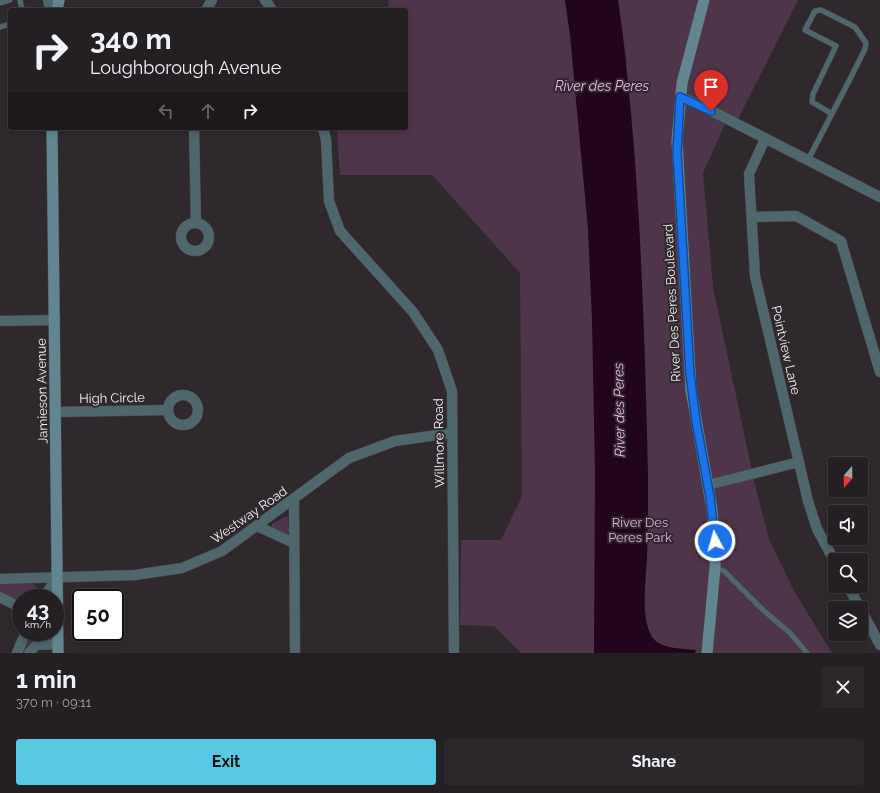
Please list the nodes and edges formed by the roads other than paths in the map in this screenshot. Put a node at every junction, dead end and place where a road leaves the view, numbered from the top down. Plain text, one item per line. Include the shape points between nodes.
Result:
1 (10, 0) edge
2 (704, 0) edge
3 (0, 3) edge
4 (680, 97) junction
5 (832, 114) junction
6 (52, 130) edge
7 (194, 130) edge
8 (324, 130) edge
9 (765, 139) junction
10 (808, 160) junction
11 (879, 194) edge
12 (752, 217) junction
13 (196, 222) dead end
14 (56, 320) junction
15 (0, 321) edge
16 (880, 372) edge
17 (168, 410) dead end
18 (57, 412) junction
19 (452, 433) junction
20 (799, 462) junction
21 (708, 485) junction
22 (294, 499) junction
23 (257, 526) junction
24 (294, 544) junction
25 (830, 553) edge
26 (715, 568) junction
27 (58, 578) junction
28 (0, 579) edge
29 (50, 589) edge
30 (0, 597) edge
31 (12, 603) edge
32 (868, 623) edge
33 (22, 641) edge
34 (880, 645) edge
35 (707, 648) edge
36 (58, 649) edge
37 (17, 653) edge
38 (28, 653) edge
39 (295, 653) edge
40 (454, 653) edge
41 (807, 653) edge

1 - 3 lane
2 - 4 main road, River Des Peres Boulevard
4 - 9 street
4 - 21 main road, River Des Peres Boulevard via 677,153 690,374
5 - 5 lane via 866,43 855,27 821,10 815,11 805,30 836,46 813,94 812,102
5 - 10 lane
6 - 14 main road, Jamieson Avenue
7 - 13 street
8 - 19 street, Willmore Road via 329,201 340,231 413,312 438,350 452,391
9 - 10 street
9 - 12 street, Pointview Lane via 750,174
10 - 11 street
12 - 16 street via 796,216 841,241
12 - 20 street, Pointview Lane via 755,276
14 - 15 street
14 - 18 main road, Jamieson Avenue
17 - 18 street, High Circle
18 - 27 main road, Jamieson Avenue
19 - 22 street, Westway Road via 396,440 349,458
19 - 40 street, Willmore Road
20 - 21 street
20 - 25 street, Pointview Lane via 817,529
21 - 26 main road, River Des Peres Boulevard via 714,524
22 - 23 street, Westway Road
22 - 24 street
23 - 24 street
23 - 27 street, Westway Road via 222,551 182,568 135,575
24 - 39 street
26 - 35 main road, River Des Peres Boulevard
26 - 41 lane via 724,571 790,633
27 - 28 street, Westway Road
27 - 29 street
27 - 36 main road, Jamieson Avenue
30 - 31 street
32 - 34 street
33 - 37 street
36 - 38 street via 36,645

